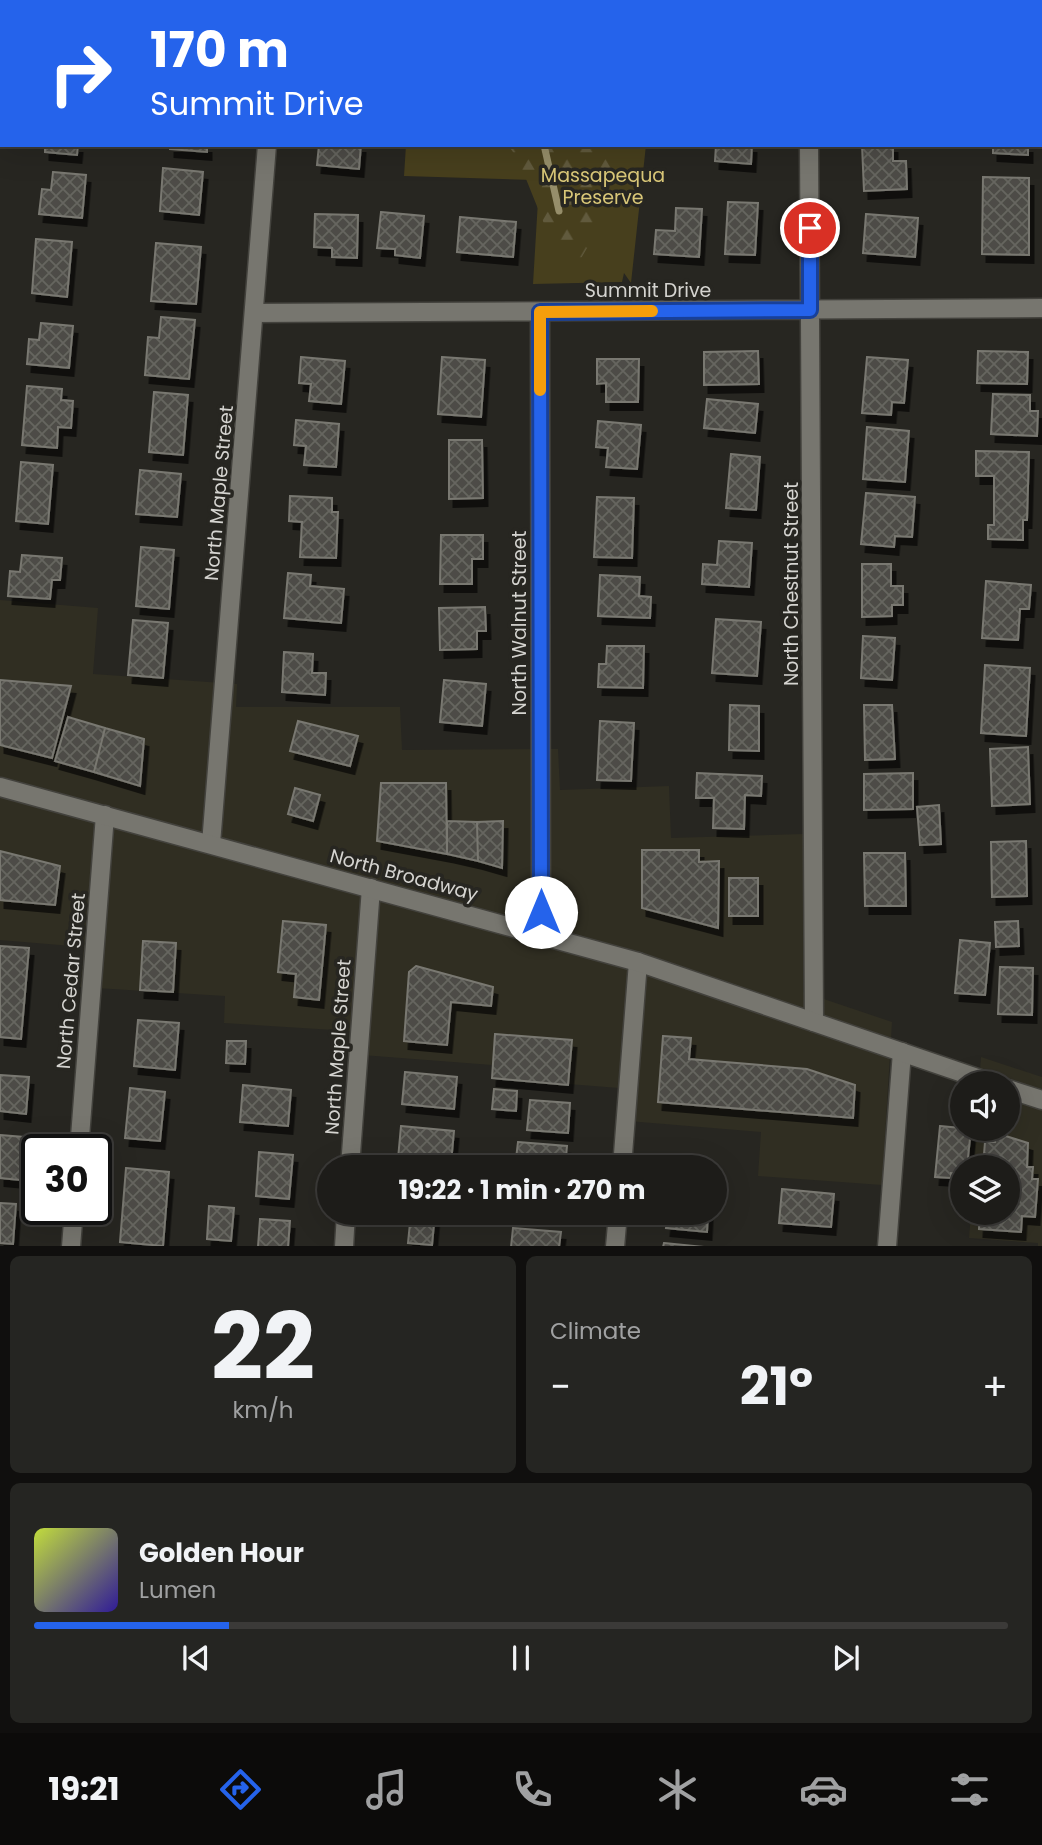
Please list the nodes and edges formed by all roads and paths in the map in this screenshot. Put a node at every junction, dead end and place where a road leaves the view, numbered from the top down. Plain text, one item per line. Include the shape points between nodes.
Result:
1 (267, 147) edge
2 (809, 147) edge
3 (1042, 308) edge
4 (810, 310) junction
5 (540, 312) junction
6 (254, 313) junction
7 (0, 787) edge
8 (105, 815) junction
9 (211, 844) junction
10 (371, 888) junction
11 (541, 935) junction
12 (638, 962) junction
13 (814, 1022) junction
14 (902, 1052) junction
15 (957, 1071) edge
16 (1020, 1093) edge
17 (1042, 1100) edge
18 (80, 1134) edge
19 (351, 1155) edge
20 (623, 1155) edge
21 (73, 1225) edge
22 (345, 1225) edge
23 (617, 1225) edge
24 (71, 1246) edge
25 (344, 1246) edge
26 (615, 1246) edge
27 (887, 1246) edge

1 - 6 street, North Maple Street
2 - 4 street, North Chestnut Street
3 - 4 street, Summit Drive
4 - 5 street, Summit Drive
4 - 13 street, North Chestnut Street
5 - 6 street, Summit Drive
5 - 11 street, North Walnut Street
6 - 9 street, North Maple Street
7 - 8 street, North Broadway
8 - 9 street, North Broadway
8 - 18 street, North Cedar Street
9 - 10 street, North Broadway
10 - 11 street, North Broadway
10 - 19 street, North Maple Street
11 - 12 street, North Broadway
12 - 13 street, North Broadway
12 - 20 street
13 - 14 street, North Broadway
14 - 15 street, North Broadway
14 - 27 street
16 - 17 street
21 - 24 street
22 - 25 street
23 - 26 street

